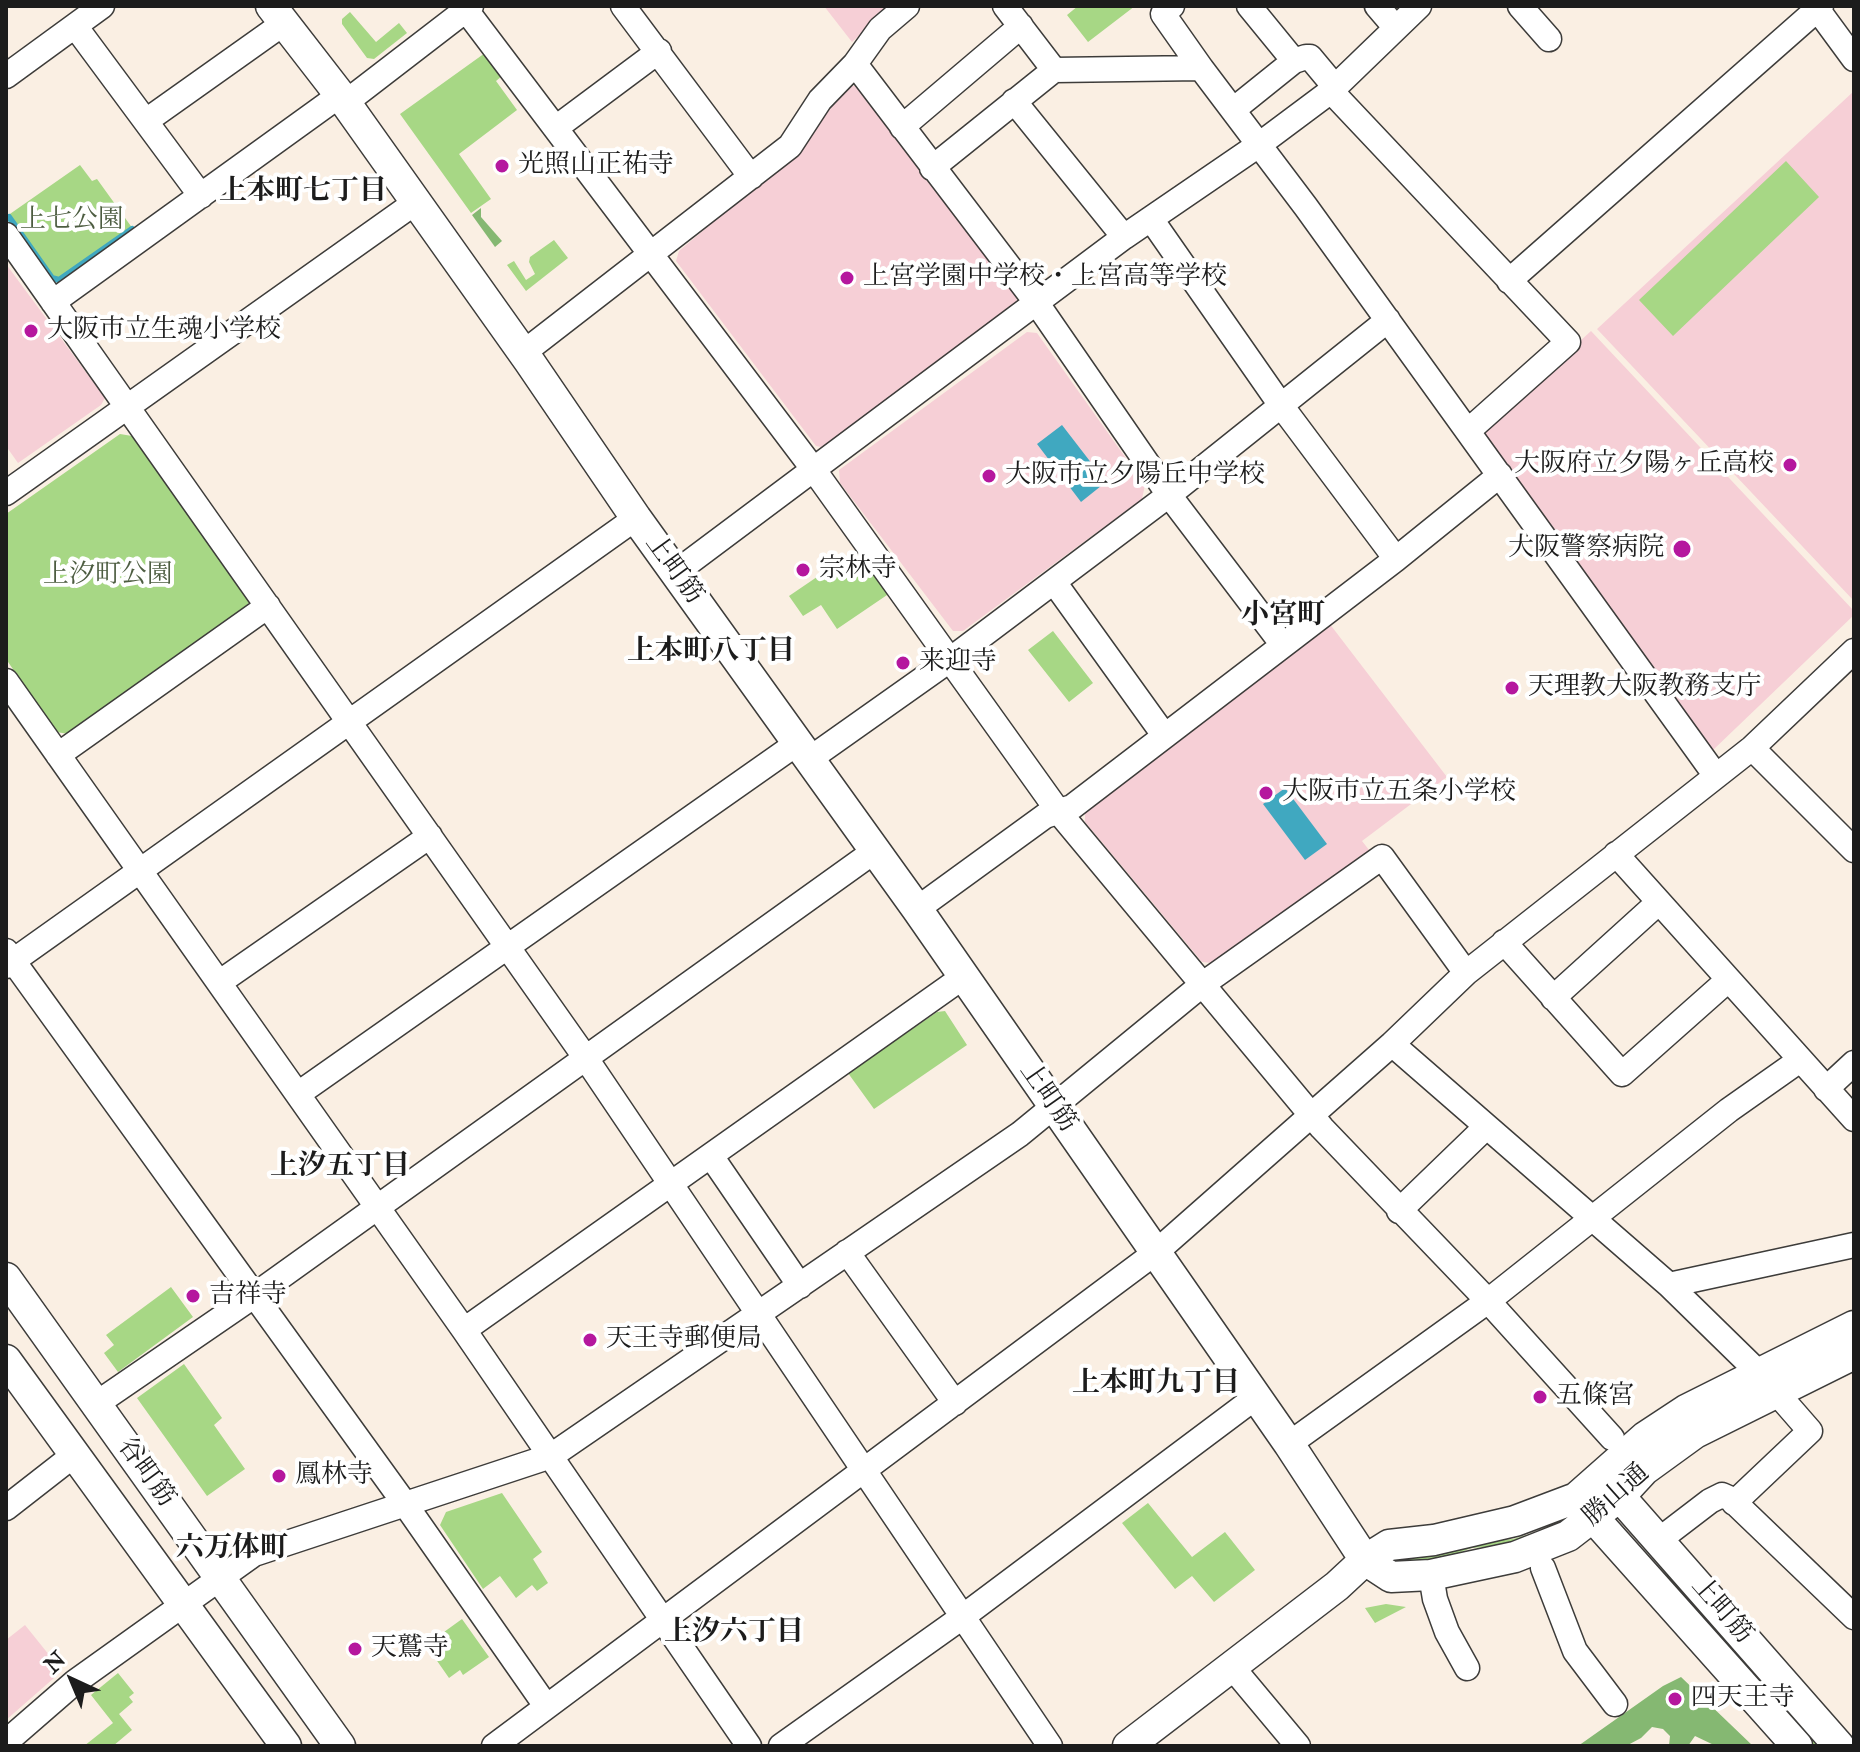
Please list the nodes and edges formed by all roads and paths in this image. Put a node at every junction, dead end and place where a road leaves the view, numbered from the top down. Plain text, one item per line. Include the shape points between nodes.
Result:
1 (623, 6) edge
2 (907, 6) edge
3 (1005, 6) edge
4 (1172, 6) edge
5 (1249, 6) edge
6 (1377, 6) edge
7 (1419, 6) edge
8 (1520, 6) edge
9 (1818, 7) edge
10 (469, 8) edge
11 (89, 13) edge
12 (277, 14) edge
13 (1021, 26) junction
14 (1395, 27) junction
15 (1549, 39) dead end
16 (659, 51) junction
17 (1854, 59) edge
18 (1294, 61) junction
19 (855, 64) junction
20 (1201, 68) junction
21 (1054, 70) junction
22 (6, 76) edge
23 (1333, 89) junction
24 (342, 99) junction
25 (1014, 101) junction
26 (1233, 110) junction
27 (146, 121) junction
28 (557, 127) junction
29 (902, 127) junction
30 (1260, 144) junction
31 (932, 168) junction
32 (751, 177) junction
33 (201, 196) junction
34 (416, 202) junction
35 (1151, 219) junction
36 (6, 235) edge
37 (1124, 237) junction
38 (651, 254) junction
39 (1509, 281) junction
40 (53, 302) junction
41 (1036, 302) junction
42 (1388, 320) junction
43 (523, 353) junction
44 (1280, 404) junction
45 (128, 407) junction
46 (1468, 431) junction
47 (814, 470) junction
48 (1500, 475) junction
49 (6, 493) edge
50 (1169, 495) junction
51 (636, 518) junction
52 (1396, 559) junction
53 (675, 573) junction
54 (1054, 582) junction
55 (268, 606) junction
56 (1283, 645) junction
57 (1854, 651) edge
58 (951, 659) junction
59 (6, 681) edge
60 (349, 720) junction
61 (1164, 735) junction
62 (1752, 748) junction
63 (805, 750) junction
64 (58, 755) junction
65 (1716, 776) junction
66 (1058, 811) junction
67 (430, 836) junction
68 (876, 850) junction
69 (1854, 850) edge
70 (1616, 854) junction
71 (140, 871) junction
72 (1659, 902) junction
73 (917, 909) junction
74 (1504, 942) junction
75 (508, 948) junction
76 (8, 959) edge
77 (1466, 973) junction
78 (963, 977) junction
79 (1728, 980) junction
80 (220, 982) junction
81 (1203, 984) junction
82 (1553, 998) junction
83 (1392, 1044) junction
84 (585, 1057) junction
85 (1800, 1060) junction
86 (1854, 1063) edge
87 (1826, 1089) junction
88 (298, 1094) junction
89 (1053, 1107) junction
90 (1313, 1115) junction
91 (1854, 1119) edge
92 (1486, 1127) junction
93 (711, 1156) junction
94 (671, 1184) junction
95 (377, 1208) junction
96 (1399, 1211) junction
97 (1592, 1219) junction
98 (1854, 1245) edge
99 (847, 1252) junction
100 (1155, 1253) junction
101 (6, 1278) edge
102 (1669, 1285) junction
103 (800, 1286) junction
104 (255, 1295) junction
105 (1488, 1301) junction
106 (760, 1315) junction
107 (1854, 1326) edge
108 (464, 1330) junction
109 (1854, 1354) edge
110 (6, 1360) edge
111 (1767, 1382) junction
112 (1256, 1397) junction
113 (955, 1403) junction
114 (96, 1404) junction
115 (1612, 1438) dead end
116 (1289, 1444) junction
117 (74, 1455) junction
118 (551, 1456) junction
119 (865, 1470) junction
120 (1612, 1487) junction
121 (1734, 1503) junction
122 (405, 1504) junction
123 (6, 1508) edge
124 (1585, 1509) junction
125 (1659, 1540) junction
126 (1365, 1560) junction
127 (1543, 1568) dead end
128 (1431, 1575) junction
129 (219, 1579) junction
130 (183, 1604) junction
131 (1854, 1617) edge
132 (961, 1618) junction
133 (664, 1619) junction
134 (1232, 1667) junction
135 (1467, 1668) dead end
136 (1615, 1704) dead end
137 (546, 1706) junction
138 (6, 1742) edge
139 (286, 1746) edge
140 (340, 1746) edge
141 (494, 1746) edge
142 (749, 1746) edge
143 (781, 1746) edge
144 (1050, 1746) edge
145 (1128, 1746) edge
146 (1298, 1746) edge
147 (1797, 1746) edge
148 (1839, 1746) edge

1 - 16 street
2 - 19 street via 880,29
3 - 13 street
4 - 20 street via 1163,14
5 - 18 street
6 - 14 street
7 - 14 street
8 - 15 street
9 - 17 street
9 - 39 street
10 - 24 street
10 - 28 street
11 - 22 street
11 - 27 street
12 - 24 main road, 上町筋
12 - 27 street
13 - 21 street
13 - 29 street
14 - 23 street
16 - 28 street
16 - 32 street
18 - 23 street via 1310,57
18 - 26 street
19 - 29 street
19 - 32 street via 820,100 790,146
20 - 21 street
20 - 26 street
21 - 25 street
23 - 30 street
23 - 39 street
24 - 33 street
24 - 34 main road, 上町筋
25 - 31 street
25 - 37 street
26 - 30 street
27 - 33 street
28 - 38 street
29 - 31 street
30 - 35 street
30 - 42 street
31 - 41 street
32 - 38 street
33 - 40 street
34 - 43 main road, 上町筋
34 - 45 street
35 - 37 street
35 - 44 street
36 - 40 street
37 - 41 street
38 - 43 street
38 - 47 street
39 - 46 street via 1568,342
40 - 45 street
41 - 47 street
41 - 50 street
42 - 44 street
42 - 46 street
43 - 51 main road, 上町筋
44 - 50 street
44 - 52 street
45 - 49 street
45 - 55 street
46 - 48 street
47 - 53 street
47 - 58 street
48 - 52 street
48 - 65 street
50 - 54 street
50 - 56 street
51 - 53 main road, 上町筋
51 - 60 street
52 - 56 street
53 - 63 main road, 上町筋
54 - 58 street
54 - 61 street
55 - 60 street
55 - 64 street
56 - 61 street
57 - 62 street
58 - 63 street
58 - 66 street
59 - 64 street
60 - 67 street
60 - 71 street
61 - 66 street via 1072,807
62 - 65 street
62 - 69 street
63 - 68 main road, 上町筋
63 - 75 street
64 - 71 street
65 - 70 street
66 - 73 street
66 - 81 street
67 - 75 street
67 - 80 street
68 - 73 main road, 上町筋
68 - 84 street
70 - 72 street
70 - 74 street
71 - 76 street
71 - 80 street
72 - 79 street
72 - 82 street
73 - 78 main road, 上町筋
74 - 77 street
74 - 82 street
75 - 84 street
75 - 88 street
76 - 104 street
77 - 81 street via 1382,857
77 - 83 street
78 - 89 main road, 上町筋
78 - 93 street
79 - 82 street via 1622,1074
79 - 85 street
80 - 88 street
81 - 89 street
81 - 90 street
83 - 90 street
83 - 92 street
84 - 94 street
84 - 95 street
85 - 87 street
85 - 97 street
86 - 87 street
87 - 91 street
88 - 95 street
89 - 99 street
89 - 100 main road, 上町筋
90 - 96 street
90 - 100 street
92 - 96 street
92 - 97 street
93 - 94 street
93 - 103 street
94 - 106 street
94 - 108 street
95 - 104 street
95 - 108 street
96 - 105 street
97 - 102 street
97 - 105 street
98 - 102 street
99 - 103 street
99 - 113 street
100 - 112 main road, 上町筋
100 - 113 street
101 - 114 main road, 谷町筋
102 - 111 street
103 - 106 street
104 - 114 street
104 - 122 street
105 - 115 street
105 - 116 street
106 - 118 street
106 - 119 street
107 - 111 main road, 勝山通
108 - 118 street
109 - 111 main road, 勝山通
110 - 117 main road, 谷町筋
111 - 120 main road, 勝山通 via 1686,1410 1645,1437
111 - 121 street via 1810,1431
112 - 116 main road, 上町筋
112 - 132 street
113 - 119 street
114 - 129 main road, 谷町筋
116 - 126 main road, 上町筋
117 - 123 street
117 - 130 main road, 谷町筋
118 - 122 street
118 - 133 street
119 - 132 street
119 - 133 street
120 - 124 main road, 勝山通
120 - 125 main road, 上町筋
121 - 125 street via 1722,1495
121 - 131 street
122 - 129 street via 254,1554
122 - 137 street
124 - 126 main road, 勝山通 via 1389,1545
124 - 128 main road, 勝山通 via 1568,1536 1515,1557
124 - 147 main road, 上町筋
125 - 148 main road, 上町筋
126 - 128 main road, 勝山通 via 1391,1577
126 - 134 main road, 勝山通
127 - 136 street via 1575,1651
128 - 135 street via 1447,1632
129 - 130 street
129 - 140 main road, 谷町筋
130 - 138 street via 75,1682
130 - 139 main road, 谷町筋
132 - 143 street
132 - 144 street
133 - 137 street
133 - 142 street
134 - 145 main road, 勝山通
134 - 146 street
137 - 141 street

